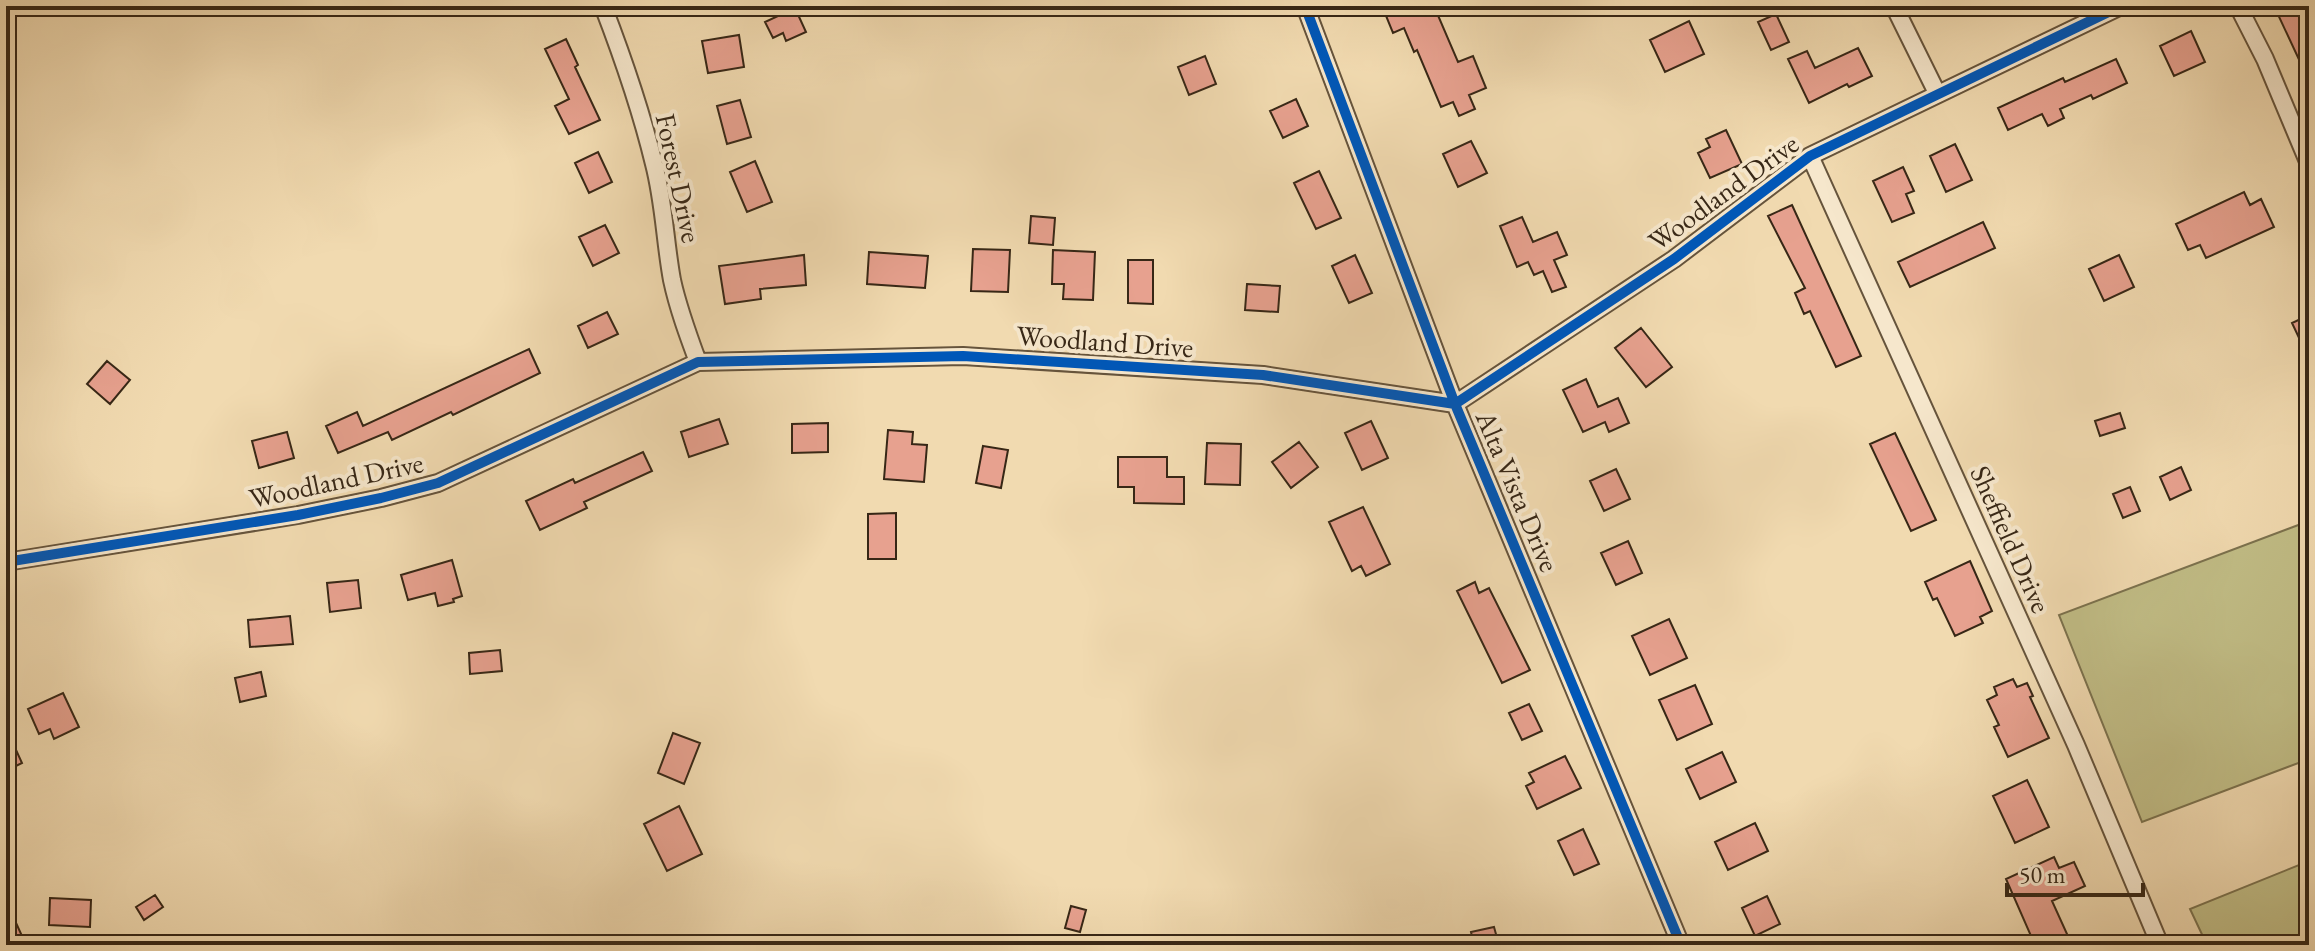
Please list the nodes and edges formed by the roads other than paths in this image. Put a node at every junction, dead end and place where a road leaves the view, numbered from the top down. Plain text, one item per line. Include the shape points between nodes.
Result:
1 (603, 6) edge
2 (1305, 6) edge
3 (1894, 6) edge
4 (2121, 6) edge
5 (2238, 6) edge
6 (2097, 11) edge
7 (1937, 93) junction
8 (1810, 156) junction
9 (2309, 164) edge
10 (698, 362) junction
11 (1455, 404) junction
12 (6, 562) edge
13 (1681, 945) edge
14 (2160, 945) edge

1 - 10 street, Forest Drive via 655,166 672,279
2 - 11 street, Alta Vista Drive
3 - 7 street
4 - 6 street, Woodland Drive
5 - 9 street
6 - 7 street, Woodland Drive
7 - 8 street, Woodland Drive
8 - 11 street, Woodland Drive via 1674,259
8 - 14 street, Sheffield Drive via 2076,745
10 - 11 street, Woodland Drive via 963,356 1263,375
10 - 12 street, Woodland Drive via 438,483 298,515
11 - 13 street, Alta Vista Drive

